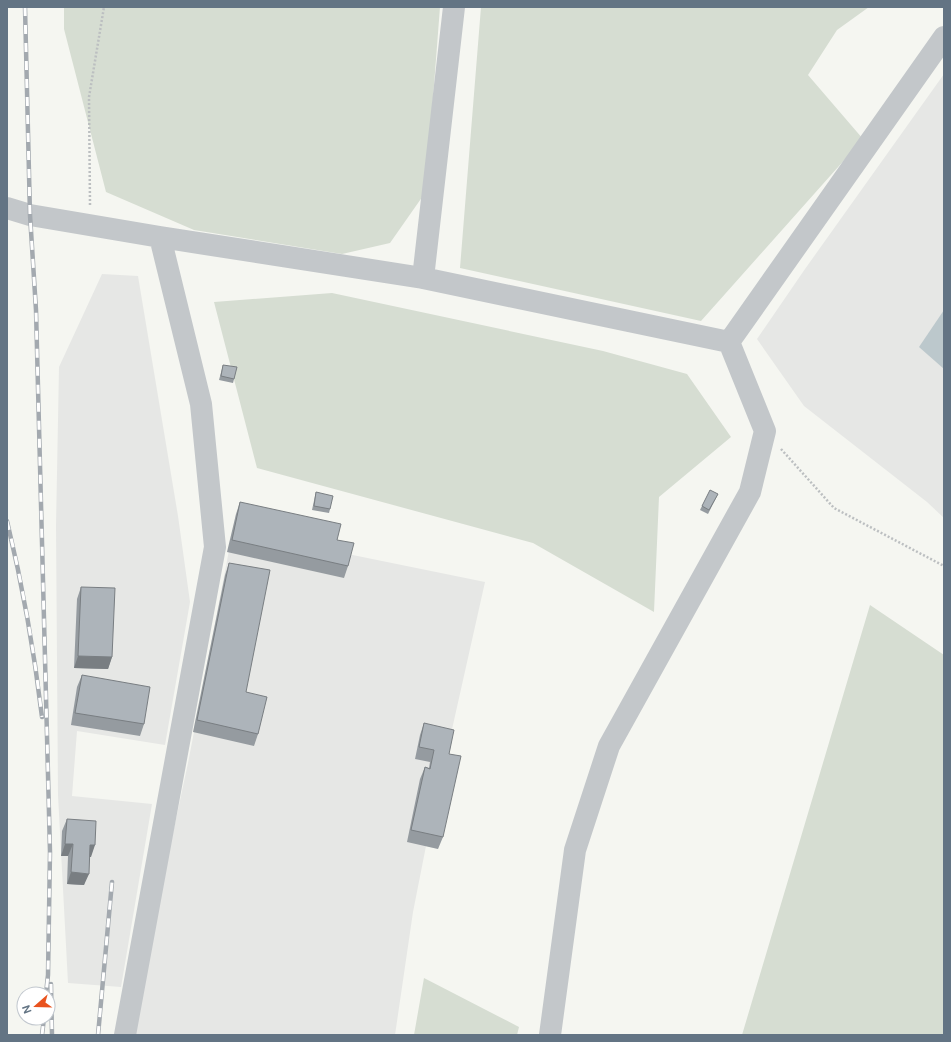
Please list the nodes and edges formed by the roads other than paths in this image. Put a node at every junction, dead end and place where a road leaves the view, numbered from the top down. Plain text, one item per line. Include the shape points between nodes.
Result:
1 (454, 7) edge
2 (944, 37) edge
3 (7, 208) edge
4 (160, 237) junction
5 (423, 278) junction
6 (729, 342) junction
7 (125, 1035) edge
8 (550, 1035) edge

1 - 5 street
2 - 6 street
3 - 4 street via 30,215
4 - 5 street
4 - 7 street via 201,404 215,547
5 - 6 street
6 - 8 street via 765,431 750,492 609,746 575,850

